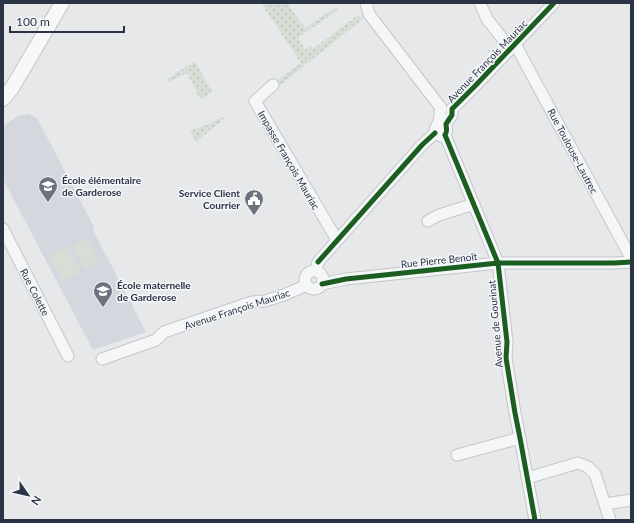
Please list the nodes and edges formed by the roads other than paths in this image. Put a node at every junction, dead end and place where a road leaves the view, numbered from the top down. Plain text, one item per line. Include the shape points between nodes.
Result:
1 (62, 3) edge
2 (366, 3) edge
3 (480, 3) edge
4 (554, 3) edge
5 (513, 46) junction
6 (273, 85) dead end
7 (3, 99) edge
8 (446, 108) junction
9 (440, 134) junction
10 (474, 204) junction
11 (428, 221) dead end
12 (3, 229) edge
13 (336, 240) junction
14 (631, 258) edge
15 (631, 262) edge
16 (498, 263) junction
17 (316, 271) junction
18 (322, 284) junction
19 (307, 285) junction
20 (68, 356) dead end
21 (102, 359) dead end
22 (520, 438) junction
23 (457, 455) dead end
24 (527, 478) junction
25 (631, 500) edge
26 (605, 504) junction
27 (534, 520) edge
28 (610, 520) edge

1 - 7 main road
2 - 8 street via 369,14
3 - 5 street, Rue Toulouse-Lautrec via 487,18
4 - 5 street, Avenue François Mauriac
5 - 8 street, Avenue François Mauriac
5 - 14 street, Rue Toulouse-Lautrec
6 - 13 street, Impasse François Mauriac via 255,101
8 - 9 street, Avenue François Mauriac via 440,110 440,119 435,128
9 - 10 street, Avenue de Gourinat
9 - 13 street via 422,145
10 - 11 street
10 - 16 street, Avenue de Gourinat
12 - 20 street, Rue Colette
13 - 17 street via 318,262
15 - 16 street, Rue Pierre Benoît
16 - 18 street, Rue Pierre Benoît via 346,279
16 - 22 street, Avenue de Gourinat via 507,342 506,358
17 - 18 street via 323,278
17 - 19 street via 306,276
18 - 19 street via 318,288
19 - 21 street, Avenue François Mauriac via 284,295 252,302 164,332 156,340
22 - 23 street
22 - 24 street, Avenue de Gourinat
24 - 26 street via 578,463 588,467 595,474
24 - 27 street, Avenue de Gourinat
25 - 26 street
26 - 28 street

